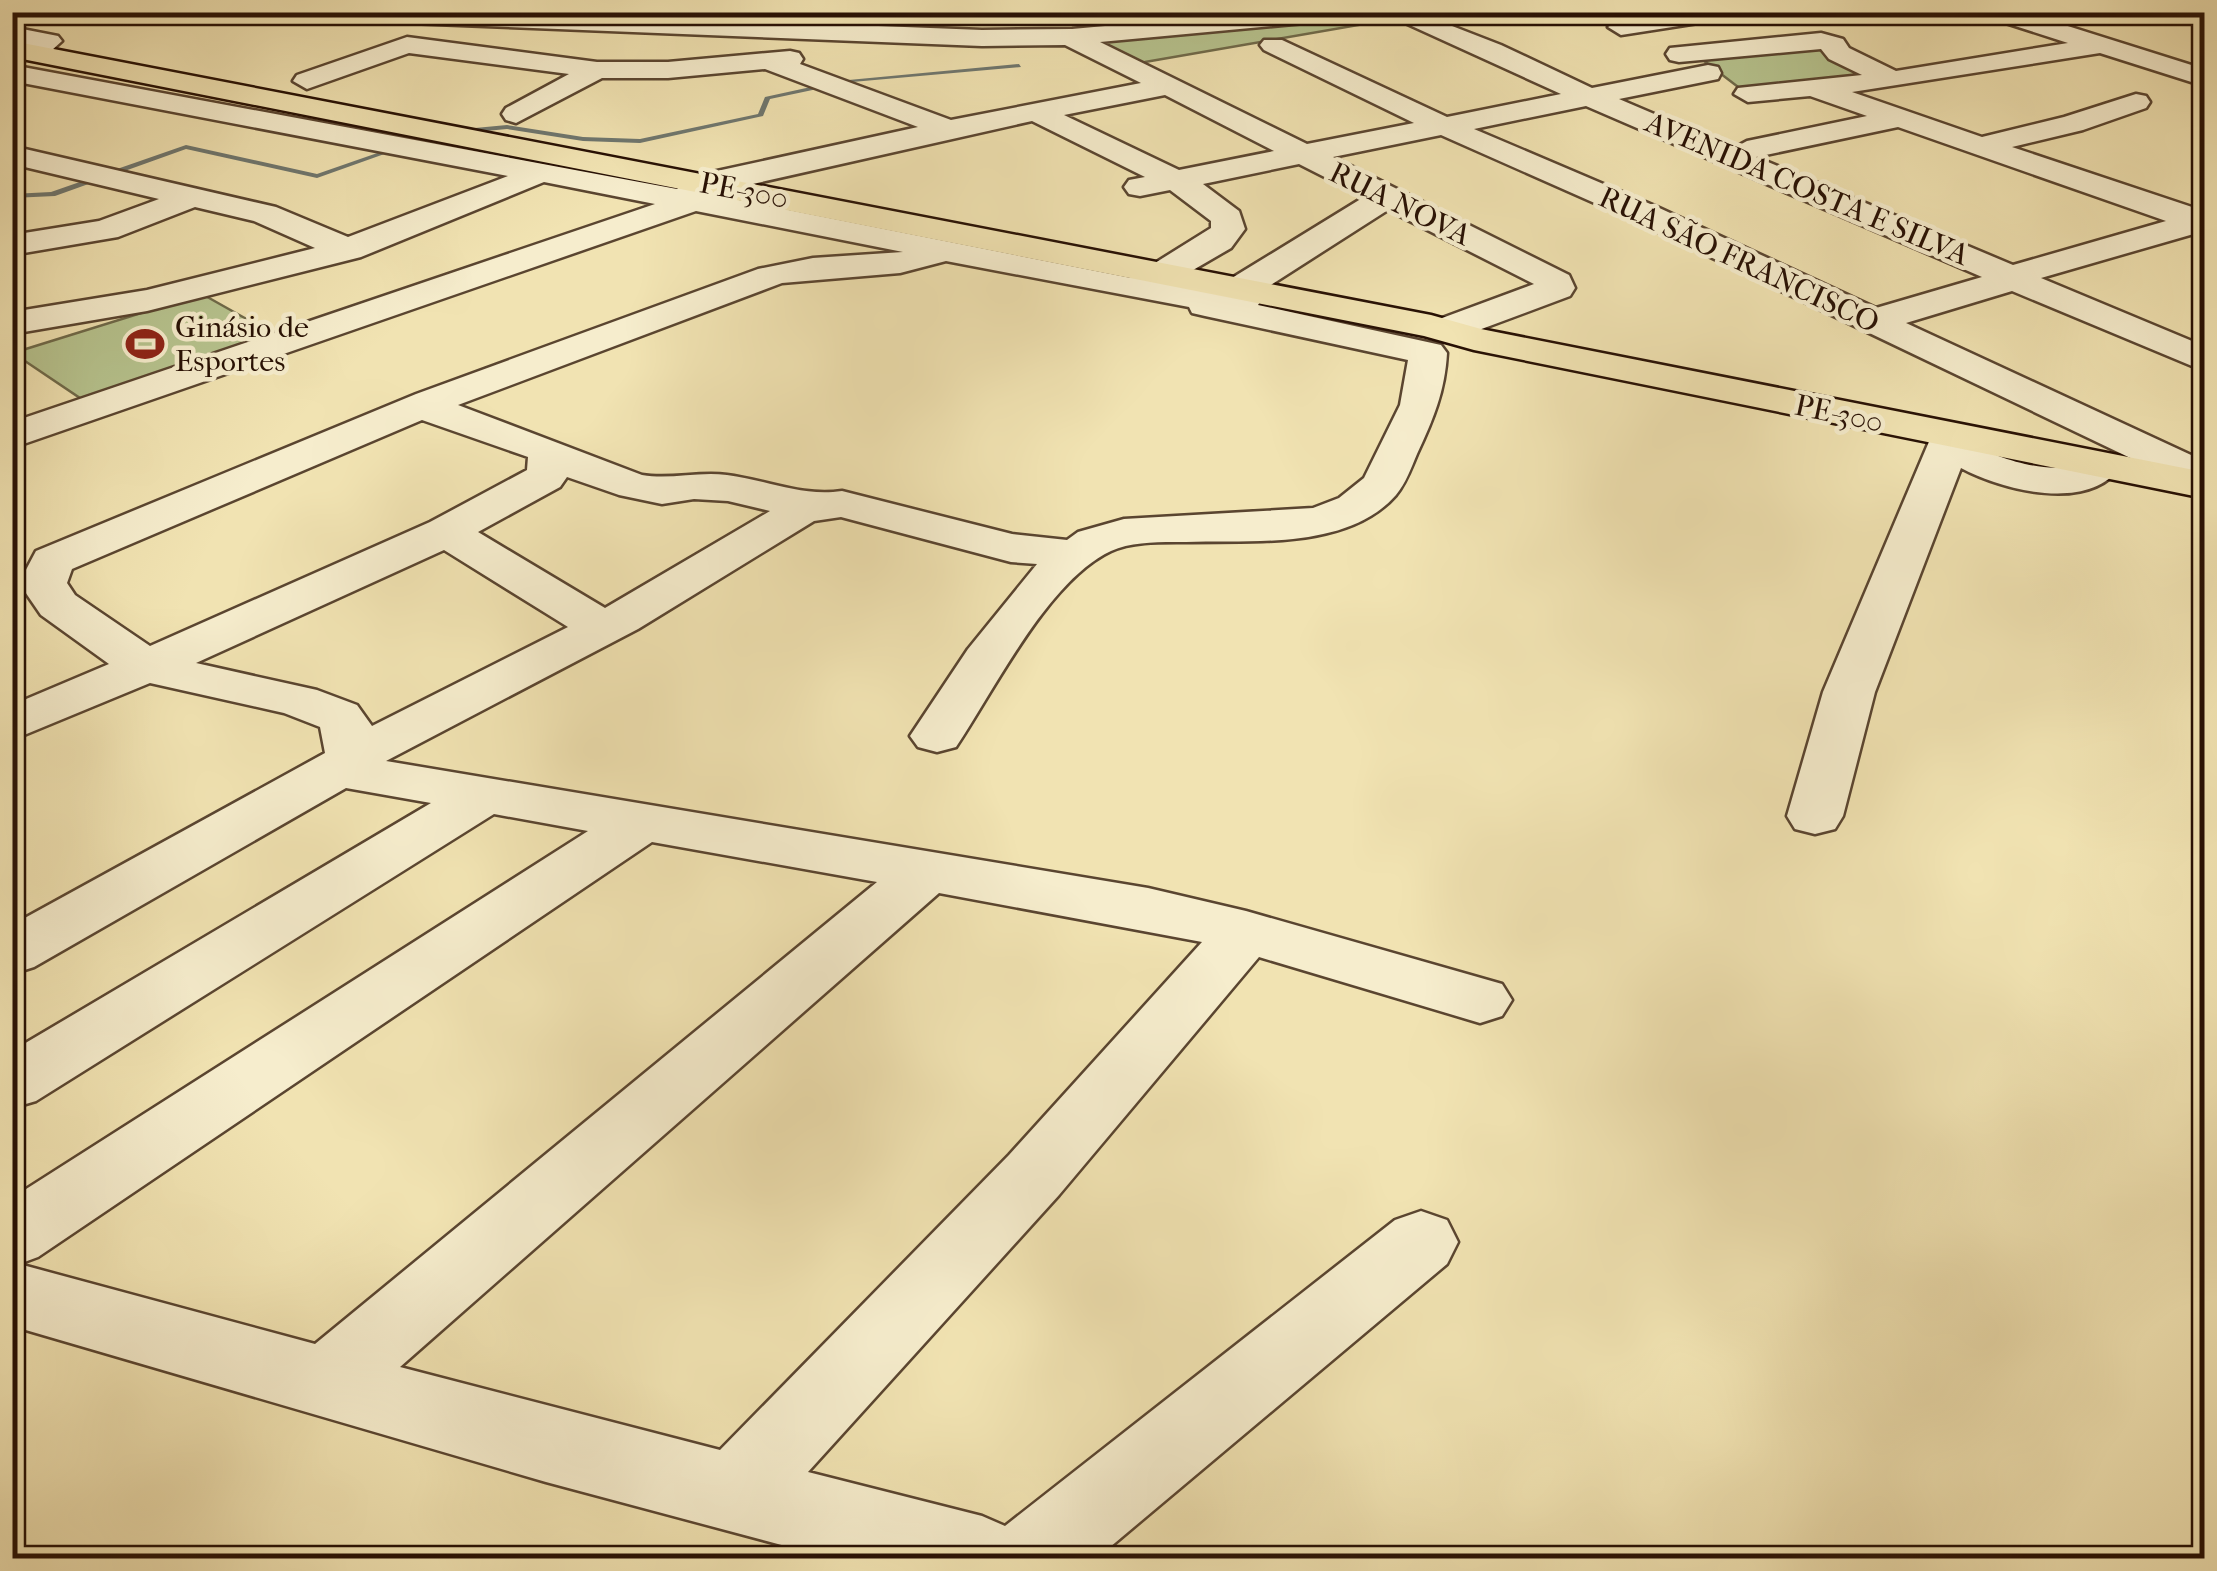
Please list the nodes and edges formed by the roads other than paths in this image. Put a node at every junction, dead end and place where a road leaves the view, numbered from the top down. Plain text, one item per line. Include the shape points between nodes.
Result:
1 (51, 12) edge
2 (307, 12) edge
3 (1040, 12) edge
4 (1348, 12) edge
5 (1454, 14) edge
6 (1704, 14) edge
7 (1401, 16) edge
8 (1230, 18) edge
9 (2086, 18) dead end
10 (679, 19) edge
11 (1988, 23) edge
12 (595, 24) junction
13 (2036, 25) junction
14 (12, 27) edge
15 (1621, 27) dead end
16 (982, 38) junction
17 (1070, 38) junction
18 (1764, 44) junction
19 (2098, 46) junction
20 (1890, 47) dead end
21 (1508, 49) junction
22 (1838, 53) junction
23 (17, 54) edge
24 (768, 61) junction
25 (596, 70) junction
26 (644, 70) junction
27 (1178, 73) junction
28 (1708, 73) junction
29 (2204, 78) edge
30 (1893, 80) junction
31 (307, 81) dead end
32 (145, 84) junction
33 (1848, 86) junction
34 (96, 90) junction
35 (1600, 92) junction
36 (1806, 101) junction
37 (2136, 102) dead end
38 (38, 107) dead end
39 (516, 114) dead end
40 (1027, 115) junction
41 (1896, 119) junction
42 (1439, 124) junction
43 (950, 129) junction
44 (1985, 144) junction
45 (1747, 150) junction
46 (12, 155) edge
47 (1300, 155) junction
48 (536, 174) junction
49 (1171, 180) junction
50 (1140, 187) junction
51 (700, 193) junction
52 (1386, 197) junction
53 (193, 198) junction
54 (2202, 222) edge
55 (398, 233) junction
56 (1224, 237) junction
57 (12, 244) edge
58 (350, 250) junction
59 (940, 250) junction
60 (494, 268) junction
61 (2024, 274) junction
62 (1153, 284) junction
63 (1241, 296) junction
64 (1869, 322) junction
65 (12, 324) edge
66 (1460, 334) junction
67 (2202, 344) edge
68 (421, 406) junction
69 (14, 432) edge
70 (1950, 441) junction
71 (549, 457) junction
72 (2100, 466) joint
73 (2204, 477) edge
74 (2204, 485) edge
75 (816, 508) junction
76 (446, 532) junction
77 (1072, 554) junction
78 (32, 570) edge
79 (604, 628) junction
80 (146, 667) junction
81 (24, 703) edge
82 (938, 736) dead end
83 (345, 763) junction
84 (484, 796) junction
85 (1816, 816) dead end
86 (641, 823) junction
87 (926, 872) junction
88 (1246, 932) junction
89 (12, 952) edge
90 (1480, 1000) dead end
91 (12, 1083) edge
92 (12, 1236) edge
93 (1422, 1242) dead end
94 (12, 1294) edge
95 (325, 1382) junction
96 (734, 1494) junction
97 (982, 1558) edge
98 (1032, 1558) edge

1 - 14 street
2 - 12 street
3 - 17 street
4 - 8 street
5 - 7 street
5 - 21 street, AVENIDA COSTA E SILVA
6 - 15 street
6 - 18 street
7 - 21 street, AVENIDA COSTA E SILVA
7 - 42 street, RUA SÃO FRANCISCO via 1264,46
8 - 17 street
9 - 13 street
10 - 12 street
10 - 16 street
11 - 13 street
12 - 26 street
13 - 19 street
16 - 17 street
16 - 24 street
17 - 27 street, RUA NOVA via 1134,69
18 - 22 street via 1834,44
18 - 28 street via 1679,54
19 - 29 street
19 - 30 street
20 - 22 street
21 - 35 street, AVENIDA COSTA E SILVA
22 - 30 street
23 - 32 main road, PE-300 / PE-300
23 - 34 street
23 - 51 main road, PE-300 / PE-300
24 - 26 street
24 - 43 street
25 - 26 street
25 - 31 street via 400,46
25 - 39 street
27 - 40 street
27 - 47 street, RUA NOVA
28 - 35 street
28 - 36 street via 1748,94
30 - 33 street
32 - 34 street
32 - 51 main road, PE-300 / PE-300
33 - 36 street
33 - 44 street
34 - 38 street
34 - 48 street
35 - 42 street
35 - 45 street, AVENIDA COSTA E SILVA
35 - 61 street, AVENIDA COSTA E SILVA
36 - 41 street
37 - 44 street
40 - 43 street
40 - 49 street
40 - 50 street
41 - 44 street
41 - 45 street
42 - 47 street
42 - 64 street, RUA SÃO FRANCISCO
43 - 51 street
44 - 54 street
45 - 61 street, AVENIDA COSTA E SILVA
46 - 53 street
47 - 49 street
47 - 52 street, RUA NOVA
48 - 51 street
48 - 55 street
49 - 50 street
49 - 56 street via 1219,209 1230,224
50 - 56 street
51 - 59 street
51 - 60 street
51 - 62 main road, PE-300 / PE-300
52 - 63 street
52 - 66 street, RUA NOVA via 1558,282
53 - 57 street via 106,230
53 - 58 street via 264,214
54 - 61 street
55 - 58 street
55 - 60 street
56 - 62 street
58 - 65 street via 117,310
59 - 62 street
59 - 68 street via 902,262 797,267
60 - 69 street
61 - 64 street
61 - 67 street, AVENIDA COSTA E SILVA
62 - 63 main road, PE-300 / PE-300
62 - 77 street via 1428,353 1426,392 1380,487 1354,508 1240,530 1126,533
63 - 66 main road, PE-300 / PE-300 via 1442,339
64 - 73 street, RUA SÃO FRANCISCO
66 - 70 main road, PE-300 / PE-300
68 - 71 street via 499,430 547,450
68 - 78 street
70 - 72 street via 1988,468 2040,480 2077,478
70 - 85 street via 1849,692
71 - 75 street via 634,486 728,488
71 - 76 street via 545,478
72 - 74 main road
75 - 77 street via 842,504 1011,548
75 - 79 street via 756,536
76 - 79 street
76 - 80 street
77 - 82 street via 1001,639
78 - 80 street via 58,604
79 - 83 street
80 - 81 street
80 - 83 street via 339,716 350,732
83 - 84 street
83 - 89 street
84 - 86 street
84 - 91 street
86 - 87 street
86 - 92 street
87 - 88 street
87 - 95 street
88 - 90 street
88 - 96 street via 1034,1175
93 - 98 street
94 - 95 street
95 - 96 street
96 - 97 street

